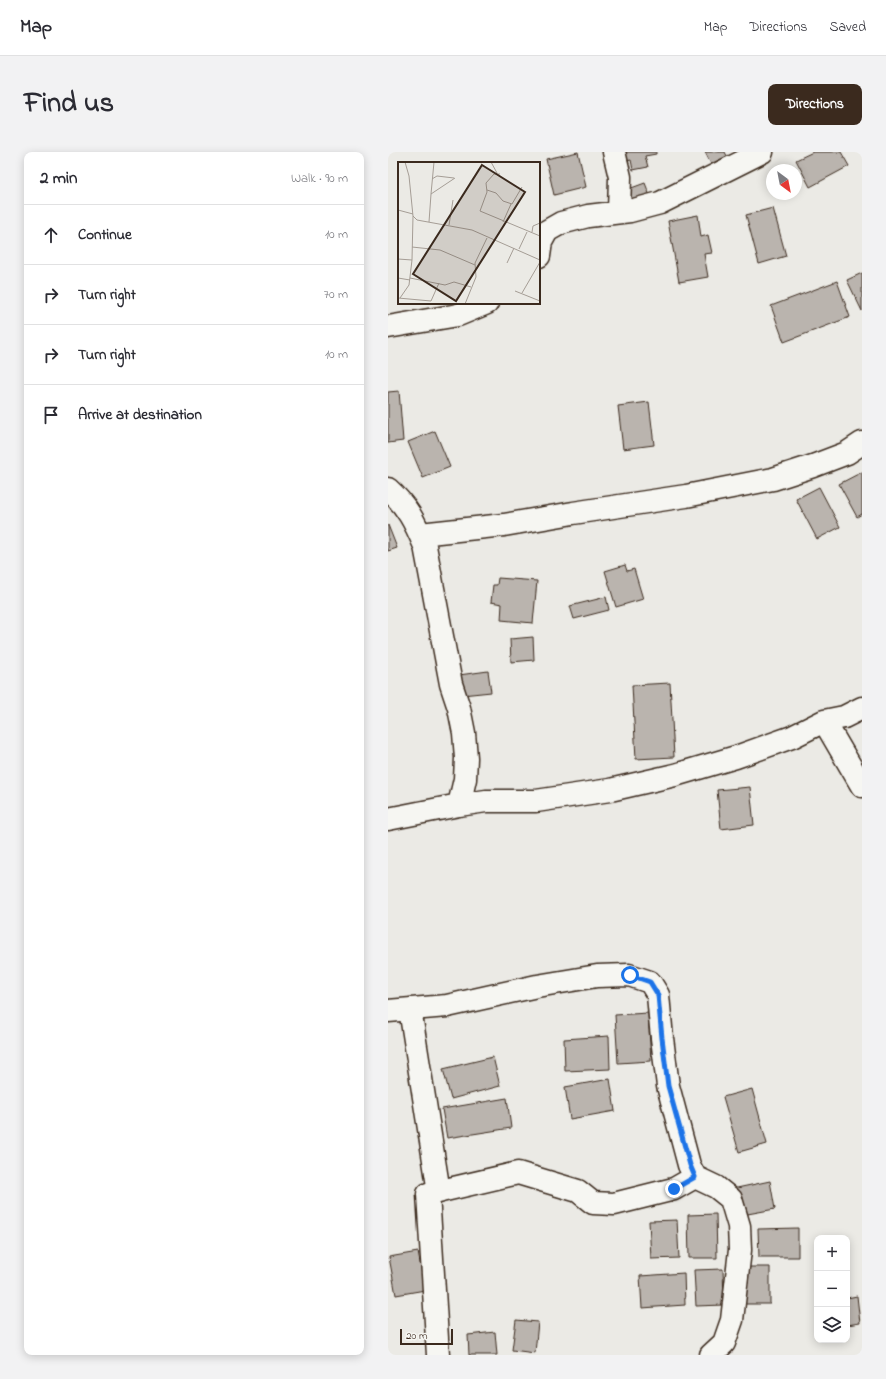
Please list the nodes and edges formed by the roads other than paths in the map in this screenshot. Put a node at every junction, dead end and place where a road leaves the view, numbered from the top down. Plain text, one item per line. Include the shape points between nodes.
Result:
1 (614, 152) edge
2 (762, 152) edge
3 (620, 212) junction
4 (540, 249) edge
5 (485, 304) edge
6 (388, 327) edge
7 (862, 443) edge
8 (388, 489) edge
9 (420, 534) junction
10 (862, 708) edge
11 (824, 721) junction
12 (862, 786) edge
13 (459, 805) junction
14 (388, 818) edge
15 (410, 1009) junction
16 (388, 1011) edge
17 (695, 1177) junction
18 (439, 1192) junction
19 (438, 1355) edge
20 (711, 1355) edge

1 - 3 street via 620,177
2 - 3 street via 660,203
3 - 4 street via 561,223 547,231
5 - 6 street via 458,315
7 - 9 street via 847,453 773,479 686,496 504,525
8 - 9 street via 401,500
9 - 13 street via 464,734 465,779
10 - 11 street via 844,717
11 - 12 street
11 - 13 street via 792,737 736,757 610,790 536,801 486,801
13 - 14 street
15 - 16 street
15 - 17 street via 446,1006 597,976 630,975 650,982 658,995 668,1086
15 - 18 street
17 - 18 street via 674,1189 614,1204 593,1203 578,1191 518,1173
17 - 20 street via 716,1187 731,1199 739,1226 740,1250 732,1320 724,1343
18 - 19 street via 428,1194

